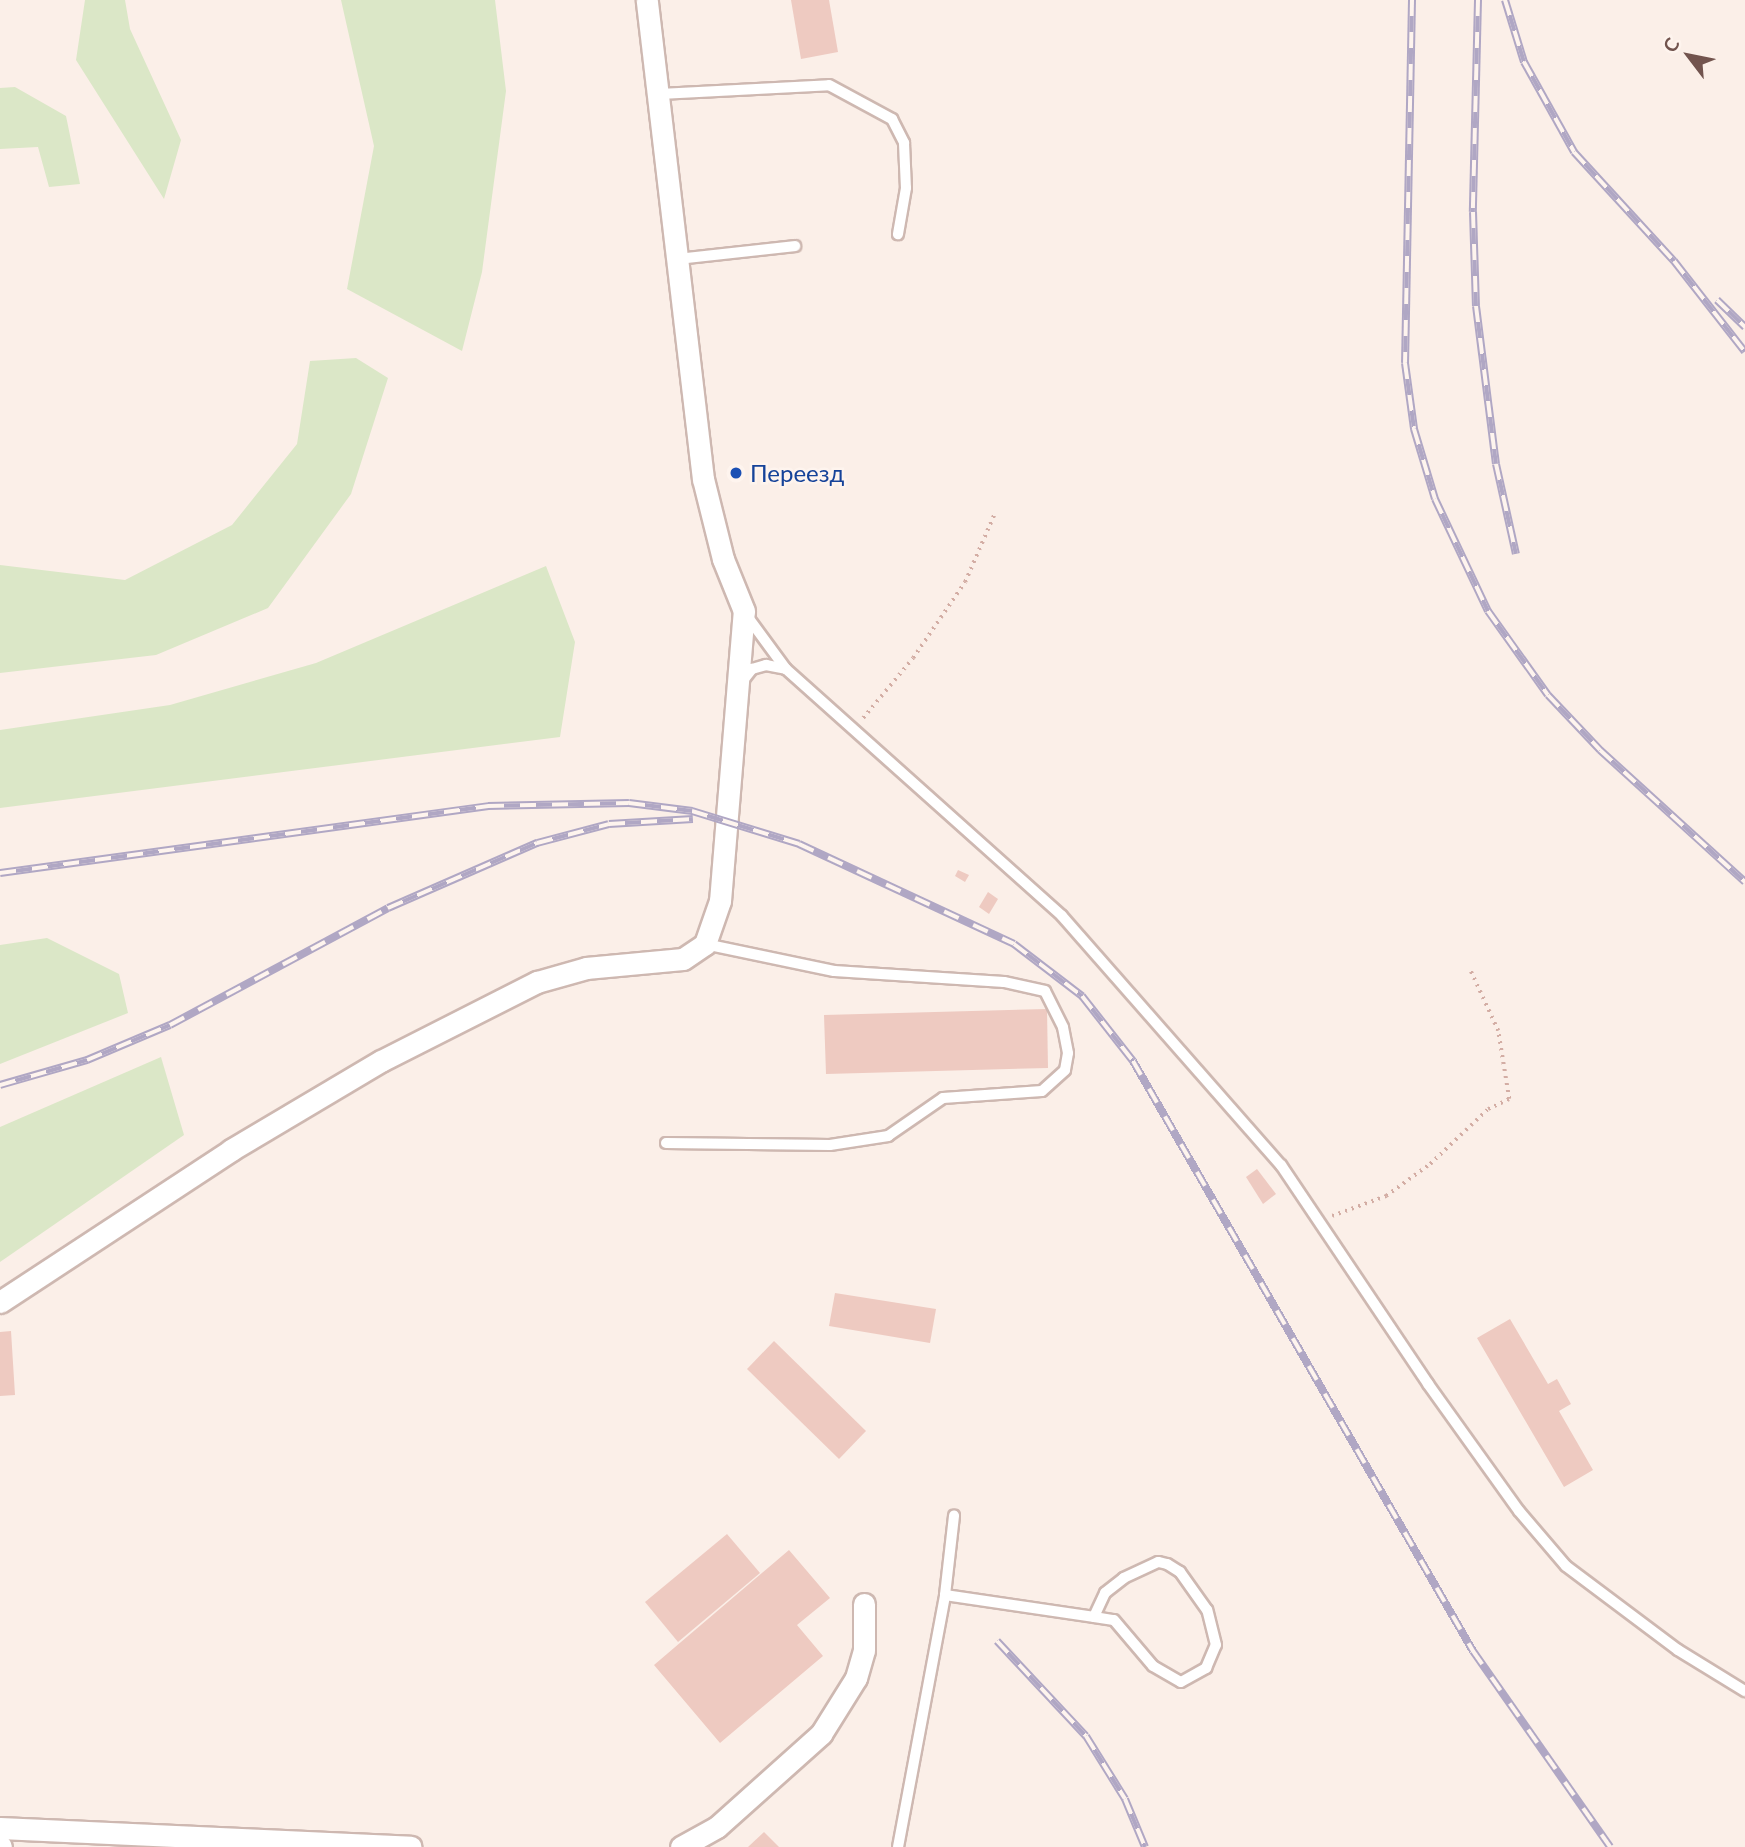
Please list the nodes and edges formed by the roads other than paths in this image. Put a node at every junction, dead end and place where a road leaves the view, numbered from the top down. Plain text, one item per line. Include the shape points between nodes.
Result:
1 (647, 0) edge
2 (660, 94) junction
3 (898, 234) dead end
4 (795, 246) dead end
5 (678, 259) junction
6 (744, 611) junction
7 (786, 669) junction
8 (738, 687) junction
9 (705, 944) junction
10 (666, 1143) dead end
11 (4, 1296) edge
12 (954, 1516) dead end
13 (945, 1595) junction
14 (864, 1604) dead end
15 (1094, 1617) junction
16 (1745, 1691) edge
17 (0, 1828) edge
18 (411, 1847) edge
19 (681, 1847) edge
20 (898, 1847) edge

1 - 2 street
2 - 3 lane via 829,85 892,119 904,143 906,188
2 - 5 street
4 - 5 lane
5 - 6 street via 703,479 723,559
6 - 7 lane
6 - 8 street
7 - 8 lane via 766,665 752,669
7 - 16 lane via 1062,916 1281,1165 1465,1437 1566,1566 1678,1650
8 - 9 street via 720,901
9 - 10 lane via 834,971 1004,982 1045,991 1058,1009 1063,1027 1068,1053 1065,1070 1042,1091 943,1098 888,1136 830,1145
9 - 11 street via 683,959 621,963 558,975 489,1006 381,1061 231,1150
12 - 13 lane
13 - 15 lane
13 - 20 lane
14 - 19 street via 864,1650 856,1678 821,1734 717,1827
15 - 15 lane via 1123,1627 1153,1666 1181,1682 1206,1668 1216,1645 1207,1610 1180,1572 1167,1564 1139,1569 1105,1593
17 - 18 street

